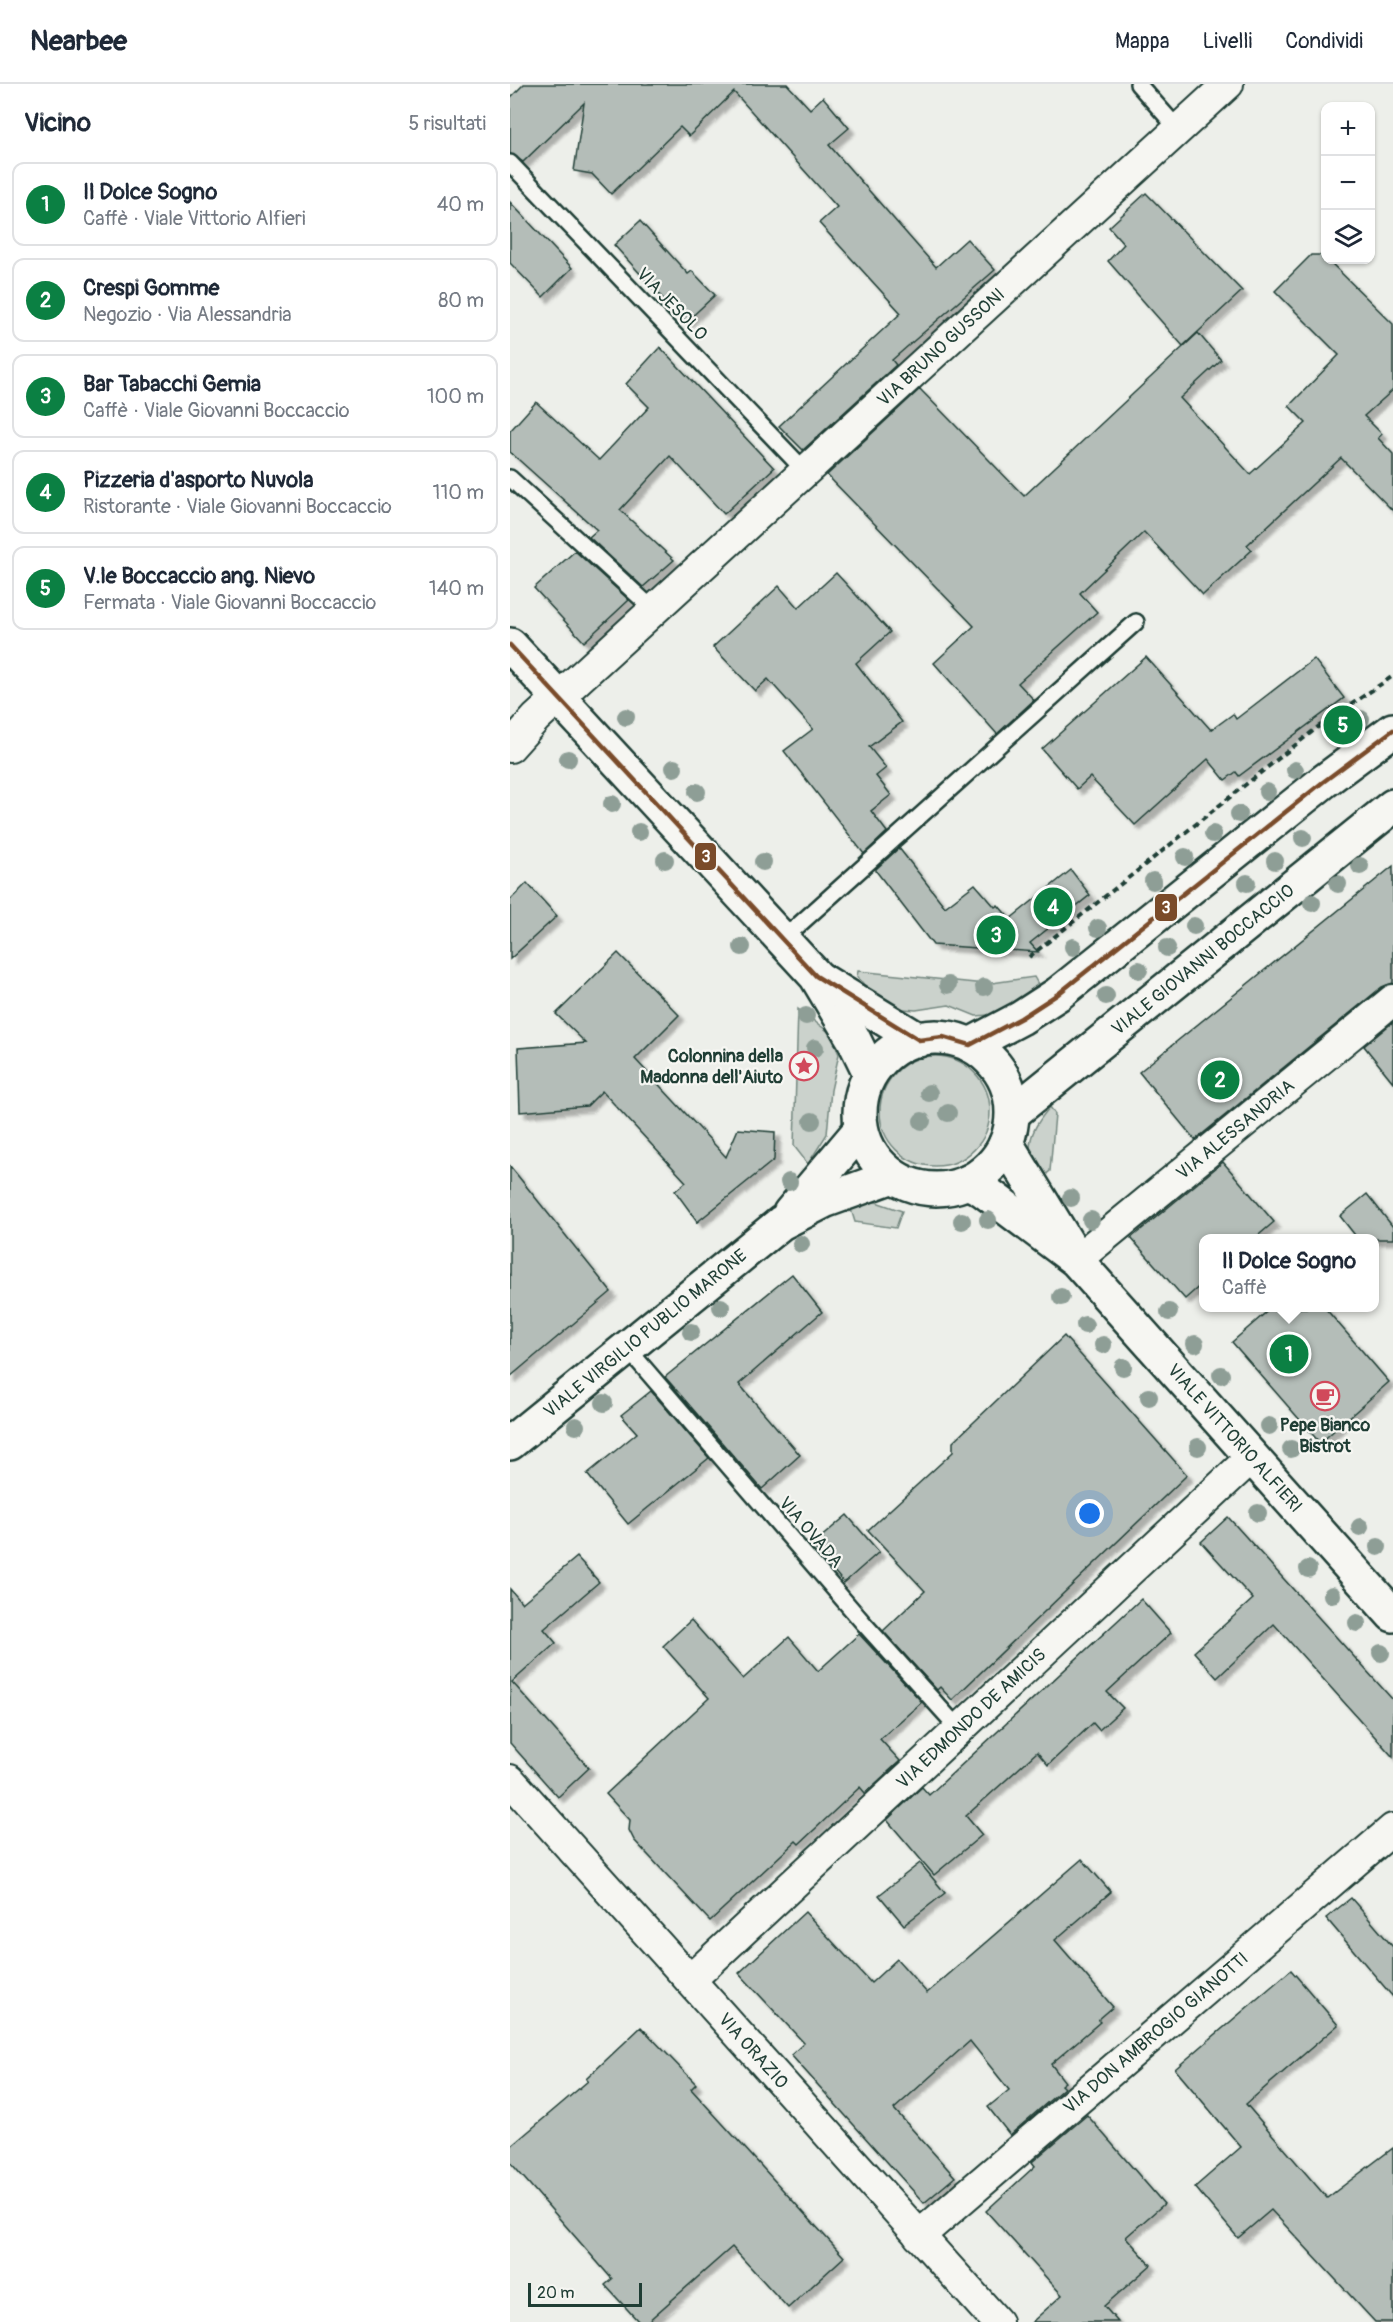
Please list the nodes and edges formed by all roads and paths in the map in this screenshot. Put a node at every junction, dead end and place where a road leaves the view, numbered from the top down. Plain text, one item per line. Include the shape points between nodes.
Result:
1 (1138, 84) edge
2 (1228, 84) edge
3 (1178, 129) junction
4 (510, 163) edge
5 (806, 472) junction
6 (510, 478) edge
7 (655, 611) junction
8 (1137, 622) dead end
9 (510, 645) edge
10 (1393, 676) edge
11 (560, 698) junction
12 (1393, 730) edge
13 (510, 747) edge
14 (1393, 806) edge
15 (783, 939) junction
16 (1029, 957) dead end
17 (816, 976) junction
18 (1393, 1000) edge
19 (919, 1040) junction
20 (970, 1045) junction
21 (870, 1073) junction
22 (1009, 1128) junction
23 (861, 1129) junction
24 (893, 1176) junction
25 (968, 1182) junction
26 (781, 1223) junction
27 (1076, 1260) junction
28 (627, 1348) junction
29 (510, 1443) edge
30 (1252, 1457) junction
31 (1393, 1615) edge
32 (950, 1719) junction
33 (510, 1780) edge
34 (1393, 1829) edge
35 (690, 1980) junction
36 (919, 2236) junction
37 (997, 2322) edge

1 - 3 lane
2 - 3 street, VIA BRUNO GUSSONI
3 - 5 street, VIA BRUNO GUSSONI
4 - 5 lane, VIA JESOLO
5 - 7 street, VIA BRUNO GUSSONI
6 - 7 lane
7 - 11 street, VIA BRUNO GUSSONI
8 - 15 lane
9 - 11 main road
10 - 16 path via 1318,727
11 - 13 street, VIA BRUNO GUSSONI
11 - 15 main road
12 - 20 main road via 1058,993
14 - 22 main road, VIALE GIOVANNI BOCCACCIO
15 - 17 main road
17 - 19 main road
17 - 21 main road
18 - 27 street, VIA ALESSANDRIA
19 - 20 main road via 951,1038
19 - 21 main road via 886,1054
20 - 22 main road via 1001,1073 1007,1087
21 - 23 main road via 860,1102
22 - 25 main road via 999,1157
22 - 27 main road, VIALE VITTORIO ALFIERI
23 - 24 main road via 874,1158
23 - 26 main road, VIALE VIRGILIO PUBLIO MARONE
24 - 25 main road via 927,1189
24 - 26 main road, VIALE VIRGILIO PUBLIO MARONE via 824,1201
25 - 27 main road, VIALE VITTORIO ALFIERI
26 - 28 main road, VIALE VIRGILIO PUBLIO MARONE
27 - 30 main road, VIALE VITTORIO ALFIERI
28 - 29 main road, VIALE VIRGILIO PUBLIO MARONE
28 - 32 lane, VIA OVADA
30 - 31 main road, VIALE VITTORIO ALFIERI
30 - 32 street, VIA EDMONDO DE AMICIS
32 - 35 street, VIA EDMONDO DE AMICIS
33 - 35 street, VIA ORAZIO
34 - 36 street, VIA DON AMBROGIO GIANOTTI
35 - 36 street, VIA ORAZIO
36 - 37 street, VIA ORAZIO

